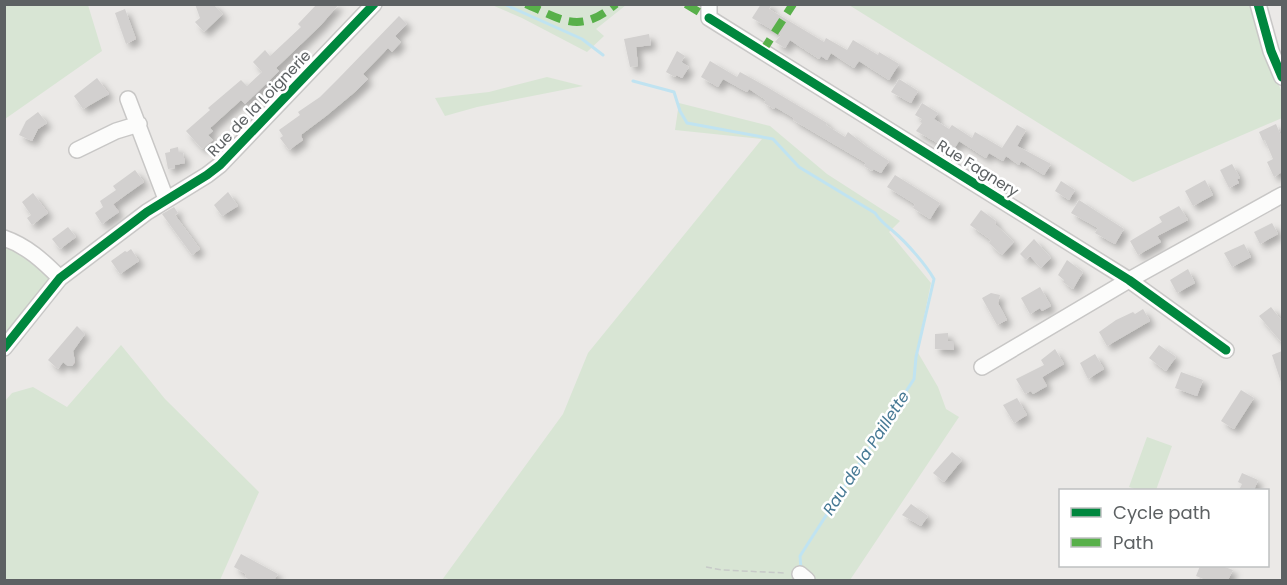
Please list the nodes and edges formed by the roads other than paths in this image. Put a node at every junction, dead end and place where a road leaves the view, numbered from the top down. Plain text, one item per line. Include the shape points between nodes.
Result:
1 (374, 4) edge
2 (1258, 4) edge
3 (709, 11) edge
4 (1282, 77) edge
5 (128, 99) dead end
6 (139, 124) junction
7 (77, 150) dead end
8 (1282, 195) edge
9 (166, 199) junction
10 (4, 238) edge
11 (60, 278) junction
12 (1129, 280) junction
13 (4, 348) edge
14 (1226, 350) dead end
15 (982, 367) dead end

1 - 9 street, Rue de la Loignerie via 235,152 207,175
2 - 4 street
3 - 12 street, Rue Fagnery
5 - 6 street
6 - 7 street
6 - 9 street
8 - 12 street
9 - 11 street, Rue de la Loignerie
10 - 11 street via 20,243
11 - 13 street, Rue de la Loignerie
12 - 14 street, Rue Fagnery
12 - 15 street

